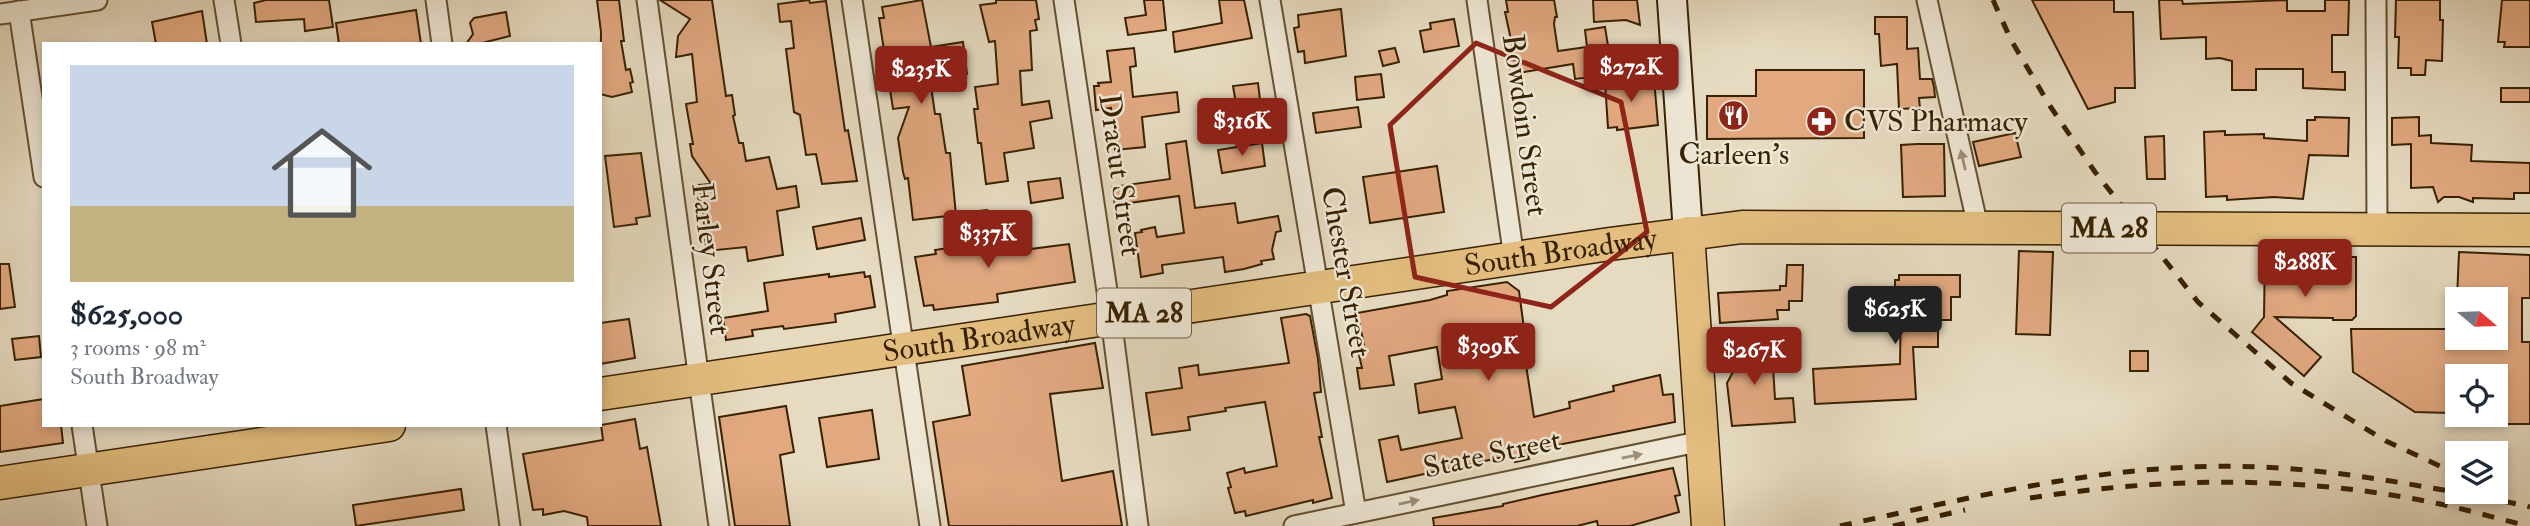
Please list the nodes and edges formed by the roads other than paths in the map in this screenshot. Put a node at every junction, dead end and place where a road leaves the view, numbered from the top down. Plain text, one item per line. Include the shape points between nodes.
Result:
1 (97, 0) edge
2 (224, 0) edge
3 (436, 0) edge
4 (647, 0) edge
5 (852, 0) edge
6 (1064, 0) edge
7 (1270, 0) edge
8 (1477, 0) edge
9 (1672, 0) edge
10 (1927, 0) edge
11 (2376, 0) edge
12 (8, 10) edge
13 (231, 42) edge
14 (442, 42) edge
15 (42, 168) edge
16 (1978, 227) junction
17 (2377, 228) junction
18 (2530, 230) edge
19 (1688, 233) junction
20 (1514, 258) junction
21 (1318, 288) junction
22 (1111, 318) junction
23 (905, 349) junction
24 (697, 380) junction
25 (602, 394) edge
26 (82, 427) edge
27 (361, 427) edge
28 (496, 427) edge
29 (291, 432) edge
30 (1702, 441) junction
31 (88, 470) junction
32 (0, 483) edge
33 (1356, 513) junction
34 (97, 526) edge
35 (510, 526) edge
36 (719, 526) edge
37 (930, 526) edge
38 (1138, 526) edge
39 (1294, 526) edge
40 (1708, 526) edge

1 - 12 street
2 - 13 street
3 - 14 street
4 - 24 street, Farley Street
5 - 23 street
6 - 22 street, Dracut Street
7 - 21 street, Chester Street
8 - 20 street, Bowdoin Street
9 - 19 main road
16 -> 10 street
11 - 17 street
12 - 15 street
16 - 17 main road, South Broadway / MA 28
16 - 19 main road, South Broadway / MA 28 via 1742,227
17 - 18 main road, South Broadway / MA 28
19 - 20 main road, South Broadway / MA 28
19 - 30 main road
20 - 21 main road, South Broadway / MA 28
21 - 22 main road, South Broadway / MA 28
21 - 33 street, Chester Street
22 - 23 main road, South Broadway / MA 28
22 - 38 street, Dracut Street
23 - 24 main road, South Broadway / MA 28
23 - 37 street
24 - 25 main road, South Broadway / MA 28
24 - 36 street, Farley Street
26 - 31 street
27 - 29 main road
28 - 35 street
29 - 31 main road
33 -> 30 street, State Street
30 - 40 main road
31 - 32 main road
31 - 34 street
33 - 39 street, State Street

